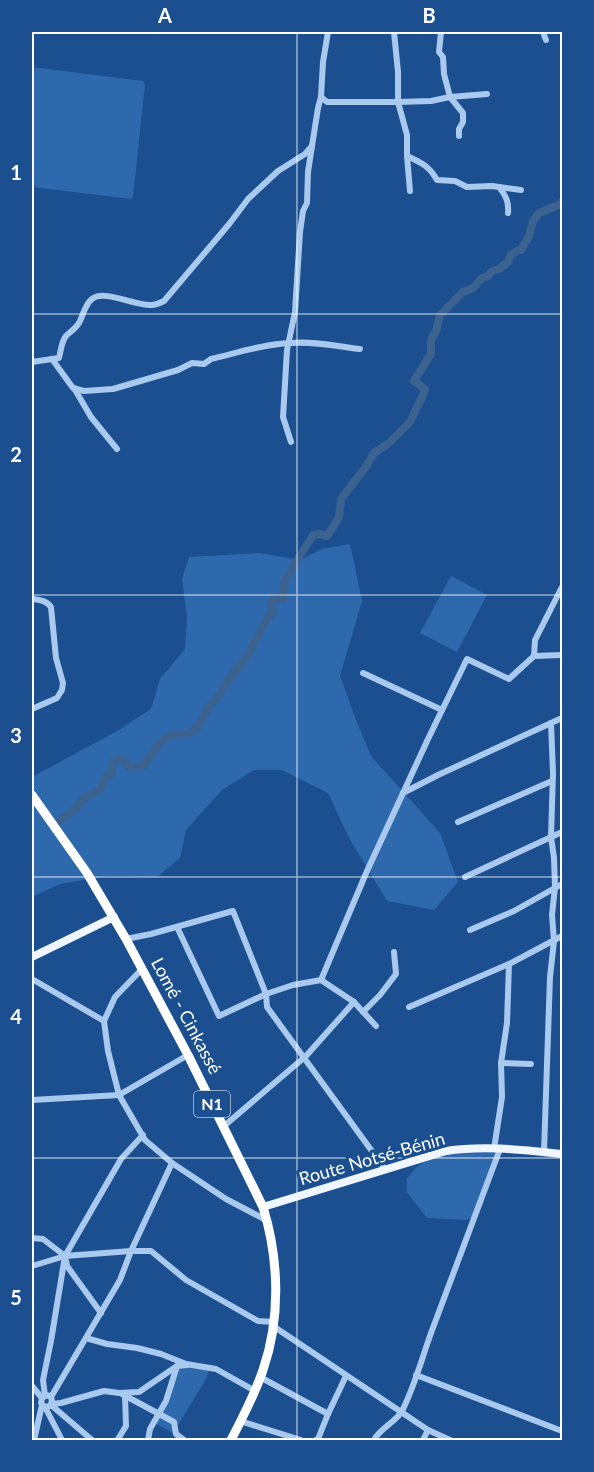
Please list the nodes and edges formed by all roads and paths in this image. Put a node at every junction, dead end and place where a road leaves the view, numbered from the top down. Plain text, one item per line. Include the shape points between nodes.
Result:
1 (328, 32) edge
2 (394, 32) edge
3 (441, 32) edge
4 (543, 32) edge
5 (546, 40) dead end
6 (487, 94) dead end
7 (321, 97) junction
8 (450, 97) junction
9 (398, 102) junction
10 (459, 136) dead end
11 (312, 146) junction
12 (407, 156) junction
13 (499, 187) junction
14 (521, 190) dead end
15 (410, 191) dead end
16 (508, 213) dead end
17 (288, 343) junction
18 (360, 349) dead end
19 (52, 359) junction
20 (32, 362) edge
21 (74, 388) junction
22 (291, 442) dead end
23 (117, 449) dead end
24 (562, 587) edge
25 (32, 599) edge
26 (562, 655) edge
27 (534, 656) junction
28 (363, 673) dead end
29 (32, 709) edge
30 (442, 710) junction
31 (562, 718) edge
32 (551, 723) junction
33 (562, 770) edge
34 (553, 773) junction
35 (552, 781) junction
36 (403, 793) junction
37 (32, 795) edge
38 (458, 822) dead end
39 (562, 832) edge
40 (551, 837) junction
41 (465, 877) dead end
42 (562, 884) edge
43 (555, 887) junction
44 (114, 917) junction
45 (177, 927) junction
46 (470, 930) dead end
47 (562, 936) edge
48 (126, 939) junction
49 (554, 941) junction
50 (394, 952) dead end
51 (32, 957) edge
52 (510, 964) junction
53 (142, 969) junction
54 (32, 979) edge
55 (321, 980) junction
56 (266, 994) junction
57 (354, 1002) junction
58 (409, 1007) dead end
59 (363, 1012) junction
60 (104, 1021) junction
61 (376, 1026) dead end
62 (188, 1055) junction
63 (303, 1058) junction
64 (501, 1063) junction
65 (531, 1064) dead end
66 (119, 1095) junction
67 (32, 1100) edge
68 (224, 1126) junction
69 (143, 1135) junction
70 (497, 1149) junction
71 (544, 1152) junction
72 (562, 1154) edge
73 (172, 1163) junction
74 (385, 1169) junction
75 (263, 1207) junction
76 (267, 1221) junction
77 (32, 1238) edge
78 (131, 1251) junction
79 (65, 1256) junction
80 (32, 1266) edge
81 (101, 1313) junction
82 (274, 1324) junction
83 (86, 1338) junction
84 (191, 1365) junction
85 (177, 1366) junction
86 (416, 1375) junction
87 (346, 1376) junction
88 (260, 1377) junction
89 (32, 1386) edge
90 (255, 1391) junction
91 (122, 1394) junction
92 (47, 1402) junction
93 (401, 1412) junction
94 (159, 1413) junction
95 (328, 1414) junction
96 (240, 1421) junction
97 (428, 1430) junction
98 (562, 1431) edge
99 (117, 1439) dead end
100 (34, 1440) edge
101 (62, 1440) edge
102 (92, 1440) edge
103 (148, 1440) edge
104 (184, 1440) edge
105 (231, 1440) edge
106 (301, 1440) edge
107 (316, 1440) edge
108 (374, 1440) edge
109 (423, 1440) edge
110 (450, 1440) edge

1 - 7 street
2 - 9 street
3 - 8 street via 439,52
4 - 5 street
6 - 8 street
7 - 9 street via 327,102
7 - 11 street
8 - 9 street
8 - 10 street via 463,113
9 - 12 street via 407,135
11 - 17 street via 300,232 295,312
11 - 19 street via 248,199 164,301 153,306 108,296 91,299 63,341 59,358
12 - 13 street via 431,170 437,180 455,181 467,187
12 - 15 street
13 - 14 street
13 - 16 street via 506,196
17 - 18 street via 317,342
17 - 21 street via 211,359 204,364 192,363 113,389
17 - 22 street via 283,417
19 - 20 street
19 - 21 street
21 - 23 street
24 - 27 street via 535,640
25 - 29 street via 51,606 56,658 63,683 57,698
26 - 27 street
27 - 30 street via 509,679 467,659
28 - 30 street
30 - 36 street
31 - 32 street
32 - 34 street
32 - 36 street
33 - 34 street
34 - 35 street
35 - 38 street
35 - 40 street
36 - 55 street
37 - 44 highway, Lomé - Cinkassé / N1
39 - 40 street
40 - 41 street
40 - 43 street
42 - 43 street
43 - 46 street
43 - 49 street
44 - 48 highway, Lomé - Cinkassé / N1
44 - 51 main road
45 - 48 street
45 - 56 street via 233,911
45 - 56 street via 219,1017
47 - 49 street
48 - 53 highway, Lomé - Cinkassé / N1
49 - 52 street
49 - 71 street
50 - 59 street via 396,974
52 - 58 street
52 - 64 street
53 - 60 street via 115,997
53 - 62 highway, Lomé - Cinkassé / N1
54 - 60 street
55 - 56 street
55 - 57 street
56 - 63 street via 267,1007
57 - 59 street
57 - 63 street
59 - 61 street
60 - 66 street
62 - 66 street
62 - 68 highway, Lomé - Cinkassé / N1
63 - 68 street
63 - 74 street
64 - 65 street
64 - 70 street
66 - 67 street
66 - 69 street
68 - 75 highway, Lomé - Cinkassé / N1
69 - 73 street
69 - 79 street via 121,1159
70 - 71 main road, Route Notsé-Bénin
70 - 74 main road, Route Notsé-Bénin via 446,1151
70 - 86 street
71 - 72 main road, Route Notsé-Bénin
73 - 76 street
73 - 78 street
74 - 75 main road, Route Notsé-Bénin
75 - 76 highway, Lomé - Cinkassé / N1
76 - 82 highway, Lomé - Cinkassé / N1 via 275,1275
77 - 79 street via 43,1239
78 - 79 street
78 - 81 street
78 - 82 street via 152,1251 186,1280 258,1321
79 - 80 street
79 - 81 street via 67,1266
79 - 92 street via 44,1380
81 - 83 street
82 - 87 street
82 - 88 highway, Lomé - Cinkassé / N1
83 - 84 street via 138,1348
83 - 92 street
84 - 85 street
84 - 90 street via 216,1369
85 - 91 street via 139,1392
85 - 94 street
86 - 93 street
86 - 98 street
87 - 93 street
87 - 95 street
88 - 90 highway, Lomé - Cinkassé / N1
88 - 95 street
89 - 92 street
90 - 96 highway, Lomé - Cinkassé / N1
91 - 92 street via 104,1390 61,1403
91 - 94 street
91 - 99 street via 126,1426
92 - 100 street
92 - 101 street
92 - 102 street
93 - 97 street
93 - 108 street
94 - 103 street
94 - 104 street via 174,1422 176,1434
95 - 107 street
96 - 105 highway, Lomé - Cinkassé / N1
96 - 106 street
97 - 109 street
97 - 110 street

